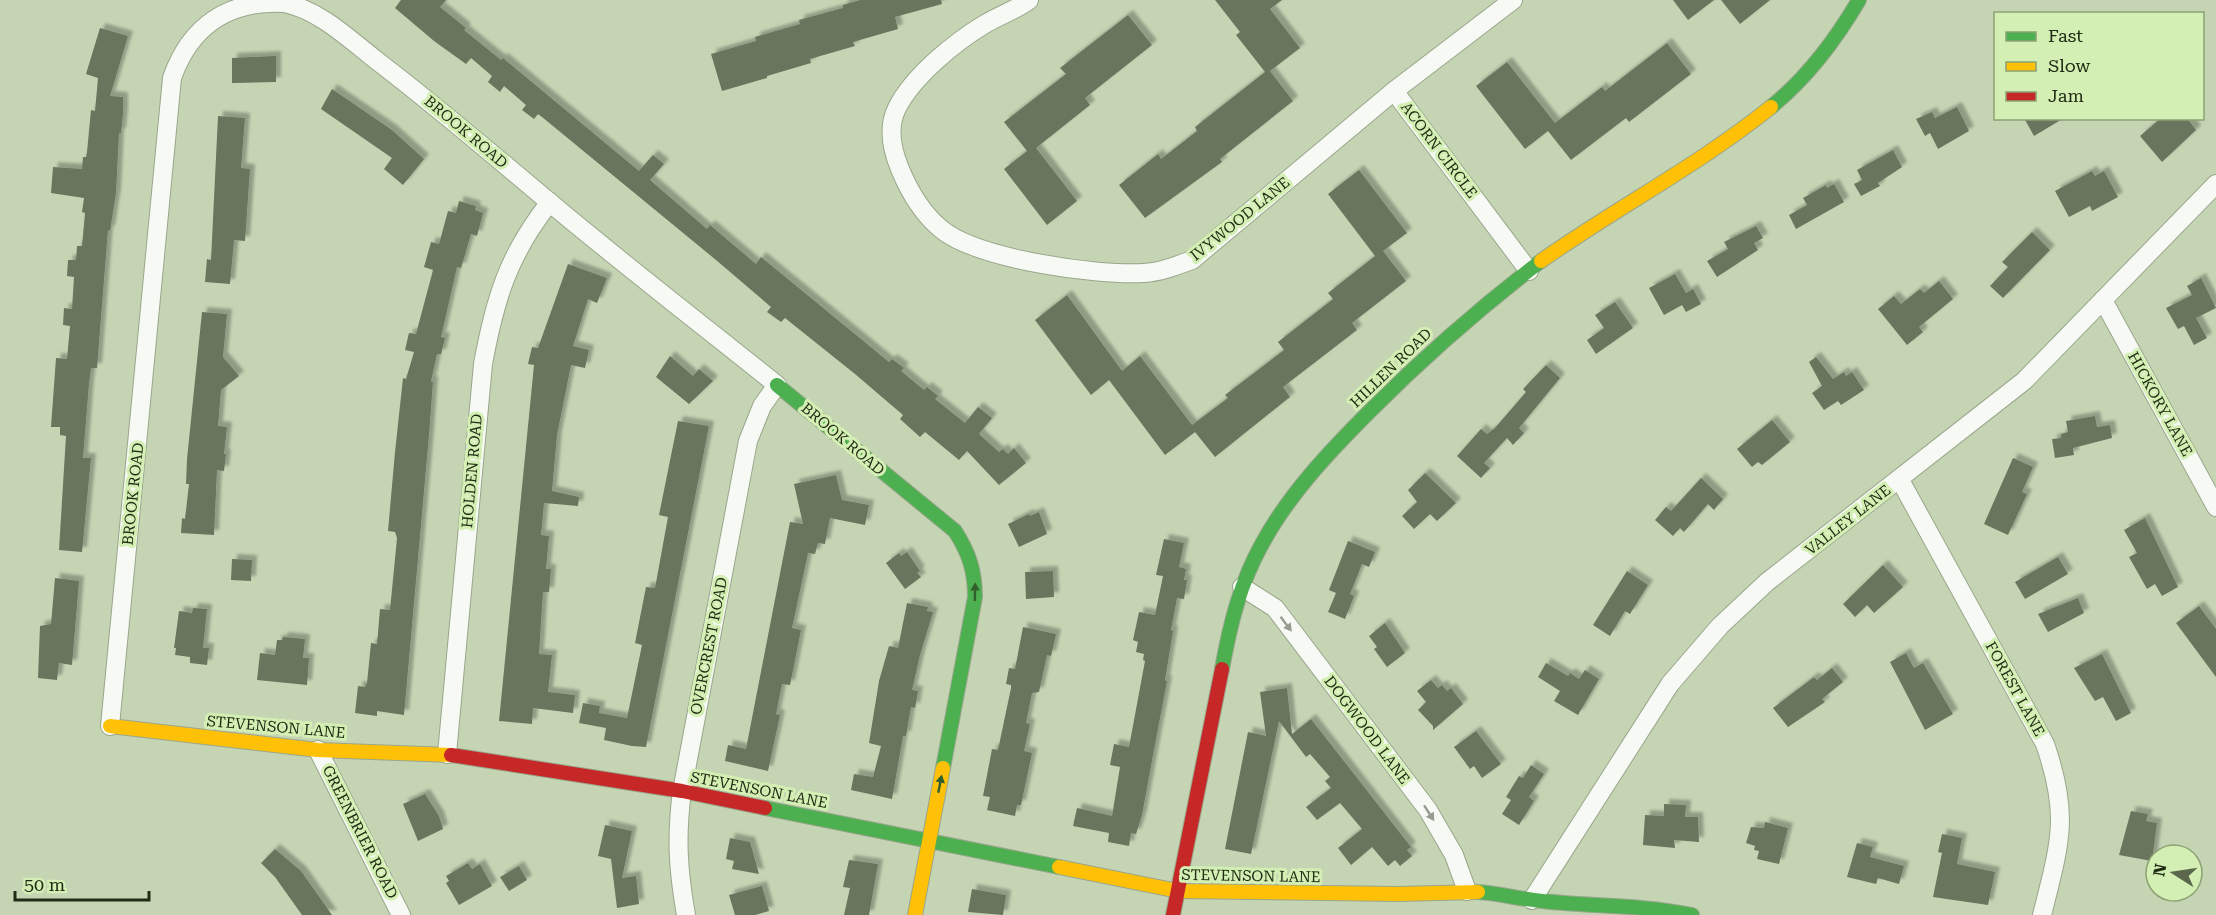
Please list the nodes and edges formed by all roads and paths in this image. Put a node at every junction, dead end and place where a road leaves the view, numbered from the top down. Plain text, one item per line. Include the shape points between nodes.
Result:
1 (1029, 0) edge
2 (1513, 0) edge
3 (1859, 0) edge
4 (1394, 91) junction
5 (2216, 184) edge
6 (550, 202) junction
7 (1529, 271) junction
8 (2103, 300) junction
9 (777, 385) junction
10 (1900, 480) junction
11 (2216, 507) edge
12 (1242, 587) junction
13 (110, 726) joint
14 (318, 750) junction
15 (447, 754) junction
16 (682, 791) junction
17 (929, 842) junction
18 (1178, 891) junction
19 (1467, 891) junction
20 (1398, 894) junction
21 (1532, 900) junction
22 (401, 915) edge
23 (686, 915) edge
24 (915, 915) edge
25 (1173, 915) edge
26 (1692, 915) edge
27 (2042, 915) edge

1 - 4 street, IVYWOOD LANE via 983,25 935,60 903,98 893,120 894,155 905,183 922,208 955,238 988,250 1116,273 1146,273 1192,260
2 - 4 street, ACORN CIRCLE
3 - 7 street, HILLEN ROAD via 1841,34 1791,92
4 - 7 street, ACORN CIRCLE
5 - 8 street, VALLEY LANE
6 - 9 street, BROOK ROAD
6 - 13 street, BROOK ROAD via 439,108 328,23 303,9 264,1 236,5 202,26 189,41 172,78
6 - 15 street, HOLDEN ROAD via 527,231 503,279 485,353
7 - 12 street, HILLEN ROAD via 1438,345 1340,442 1267,533
8 - 10 street, VALLEY LANE via 2024,381
8 - 11 street, HICKORY LANE
9 - 16 street, OVERCREST ROAD via 762,406 748,441
17 -> 9 street, BROOK ROAD via 975,597 975,573 955,531
10 - 21 street, VALLEY LANE via 1767,582 1691,658 1670,684
10 - 27 street, FOREST LANE via 2045,744 2055,773 2062,819 2060,845
12 - 18 street, HILLEN ROAD via 1232,619
12 -> 19 street, DOGWOOD LANE via 1275,608 1428,810 1454,855
13 - 14 street, STEVENSON LANE
14 - 15 street, STEVENSON LANE
14 - 22 street, GREENBRIER ROAD
15 - 16 street, STEVENSON LANE
16 - 17 street, STEVENSON LANE
16 - 23 street, OVERCREST ROAD via 676,831 677,869
17 - 18 street, STEVENSON LANE
17 - 24 street, BROOK ROAD
18 - 20 street, STEVENSON LANE
18 - 25 street, HILLEN ROAD
19 - 20 street, STEVENSON LANE
19 - 21 street, STEVENSON LANE
20 - 21 street, STEVENSON LANE via 1435,902 1508,904
21 - 26 street, STEVENSON LANE via 1654,907

